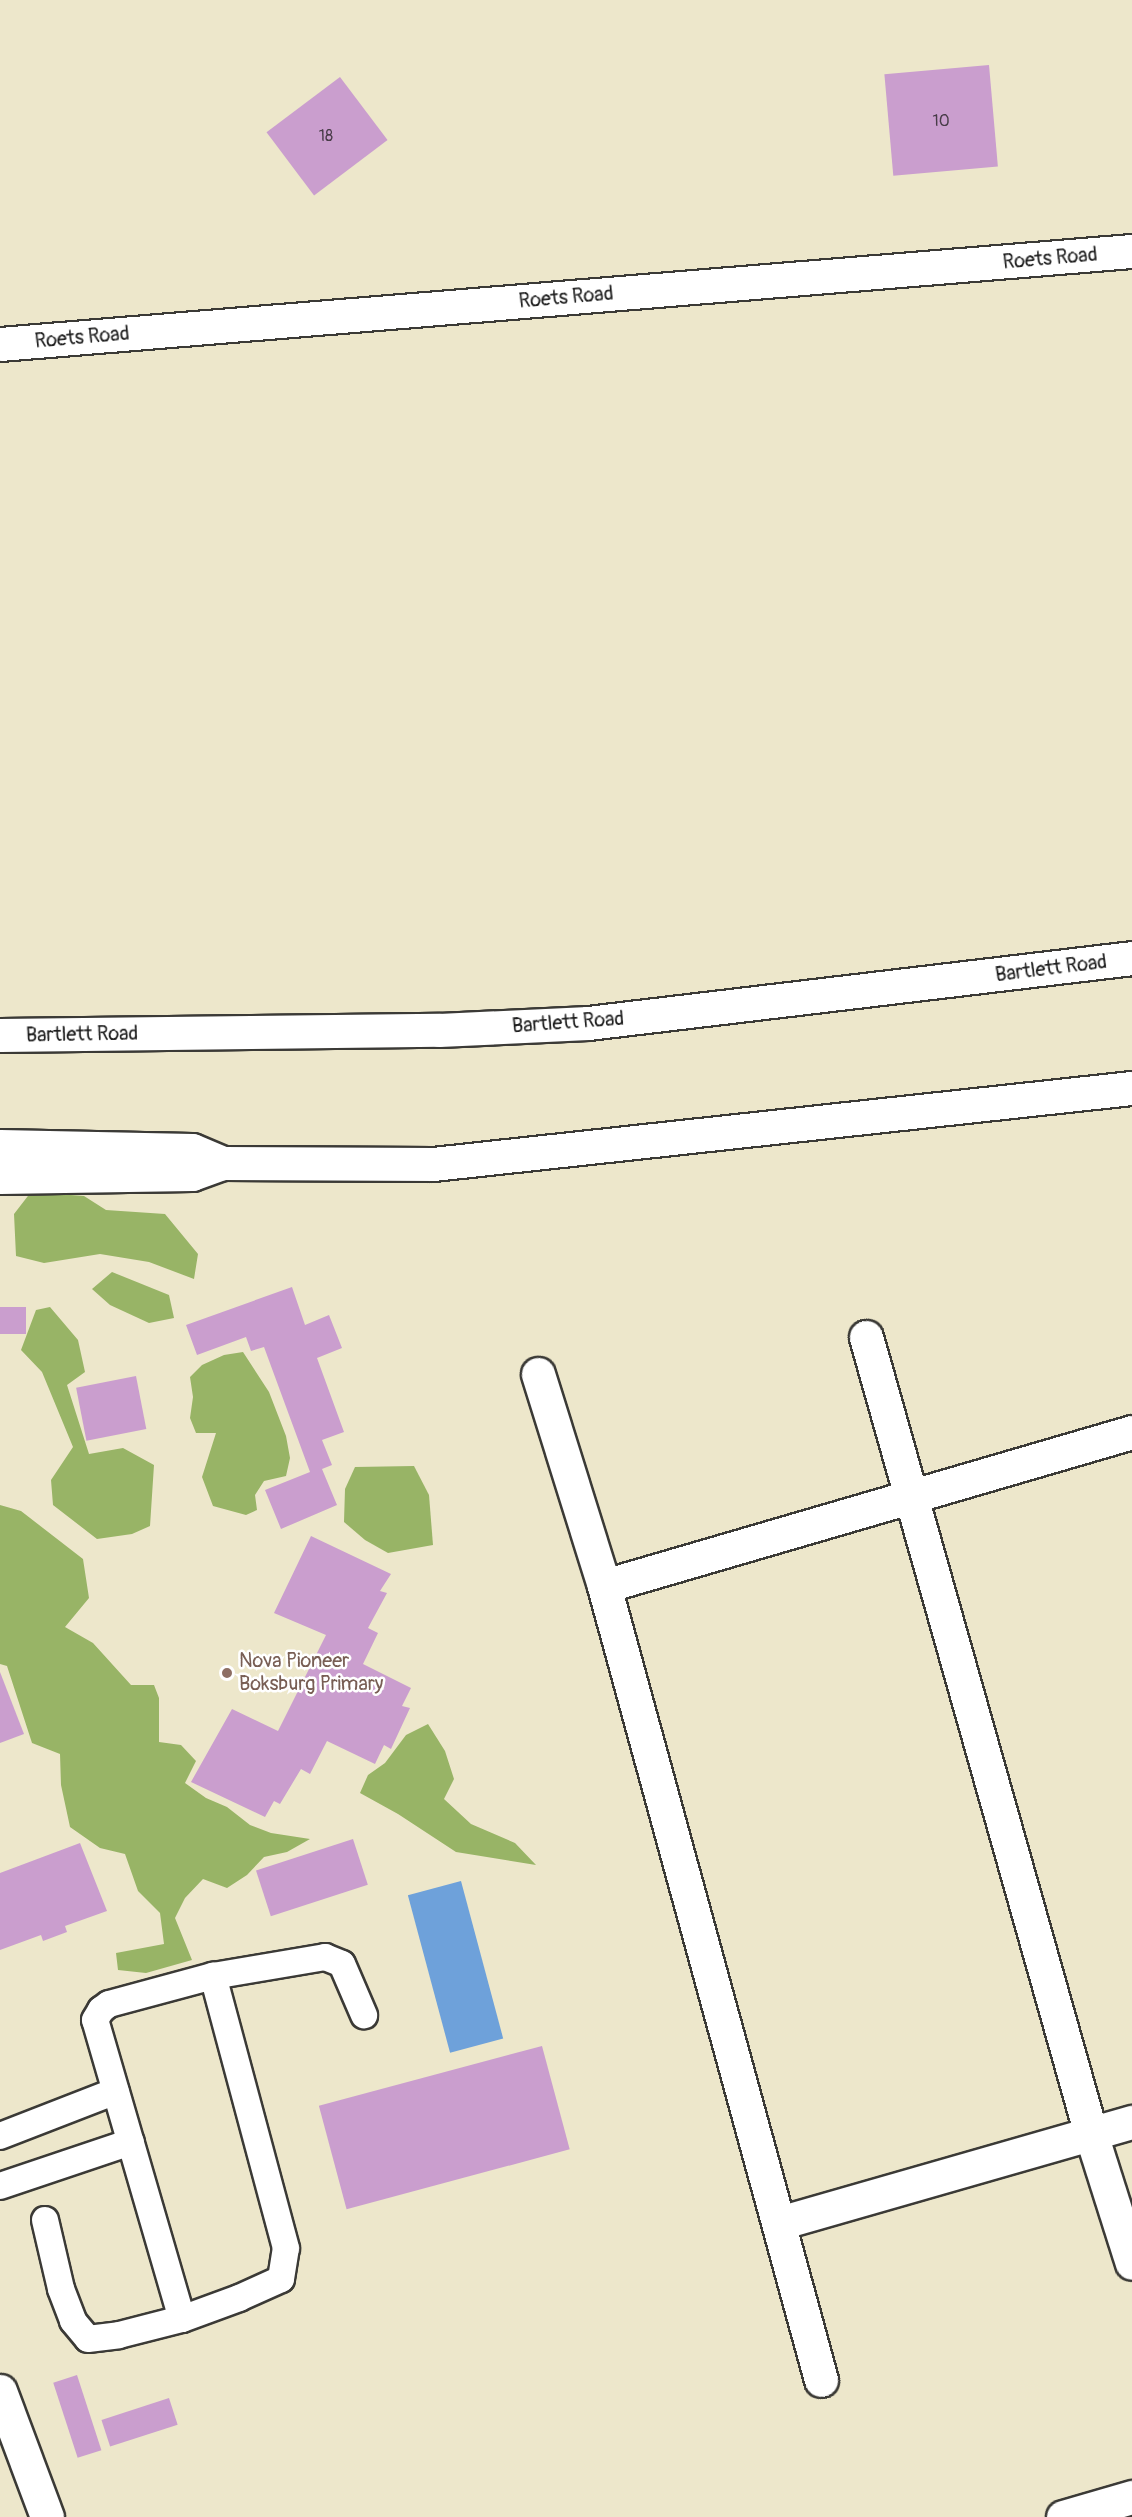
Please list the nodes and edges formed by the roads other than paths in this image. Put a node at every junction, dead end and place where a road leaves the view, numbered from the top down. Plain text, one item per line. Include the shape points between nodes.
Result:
1 (1132, 251) edge
2 (0, 344) edge
3 (1132, 958) edge
4 (0, 1035) edge
5 (1132, 1088) edge
6 (0, 1146) edge
7 (223, 1163) junction
8 (0, 1177) edge
9 (866, 1336) dead end
10 (538, 1374) dead end
11 (1132, 1432) edge
12 (910, 1496) junction
13 (604, 1586) junction
14 (213, 1976) junction
15 (364, 2015) dead end
16 (116, 2091) junction
17 (1132, 2122) edge
18 (1091, 2133) junction
19 (0, 2136) edge
20 (131, 2142) junction
21 (0, 2186) edge
22 (45, 2220) dead end
23 (779, 2223) junction
24 (1132, 2263) edge
25 (182, 2319) junction
26 (821, 2380) dead end
27 (0, 2391) edge
28 (1132, 2498) edge
29 (47, 2517) edge
30 (1064, 2517) edge

1 - 2 street, Roets Road
3 - 4 street, Bartlett Road via 588,1023 439,1030
5 - 7 street via 443,1163
6 - 7 street via 192,1150
7 - 8 street via 192,1174
9 - 12 street
10 - 13 street
11 - 12 street
12 - 13 street
12 - 18 street
13 - 23 street
14 - 15 lane via 325,1957 342,1964
14 - 16 lane via 109,2004 100,2010 95,2020
14 - 25 lane via 286,2248 281,2279
16 - 19 lane
16 - 20 lane
17 - 18 street
18 - 23 street
18 - 24 street
20 - 21 lane
20 - 25 lane
22 - 25 lane via 61,2289 73,2322 88,2339
23 - 26 street
27 - 29 street
28 - 30 street

